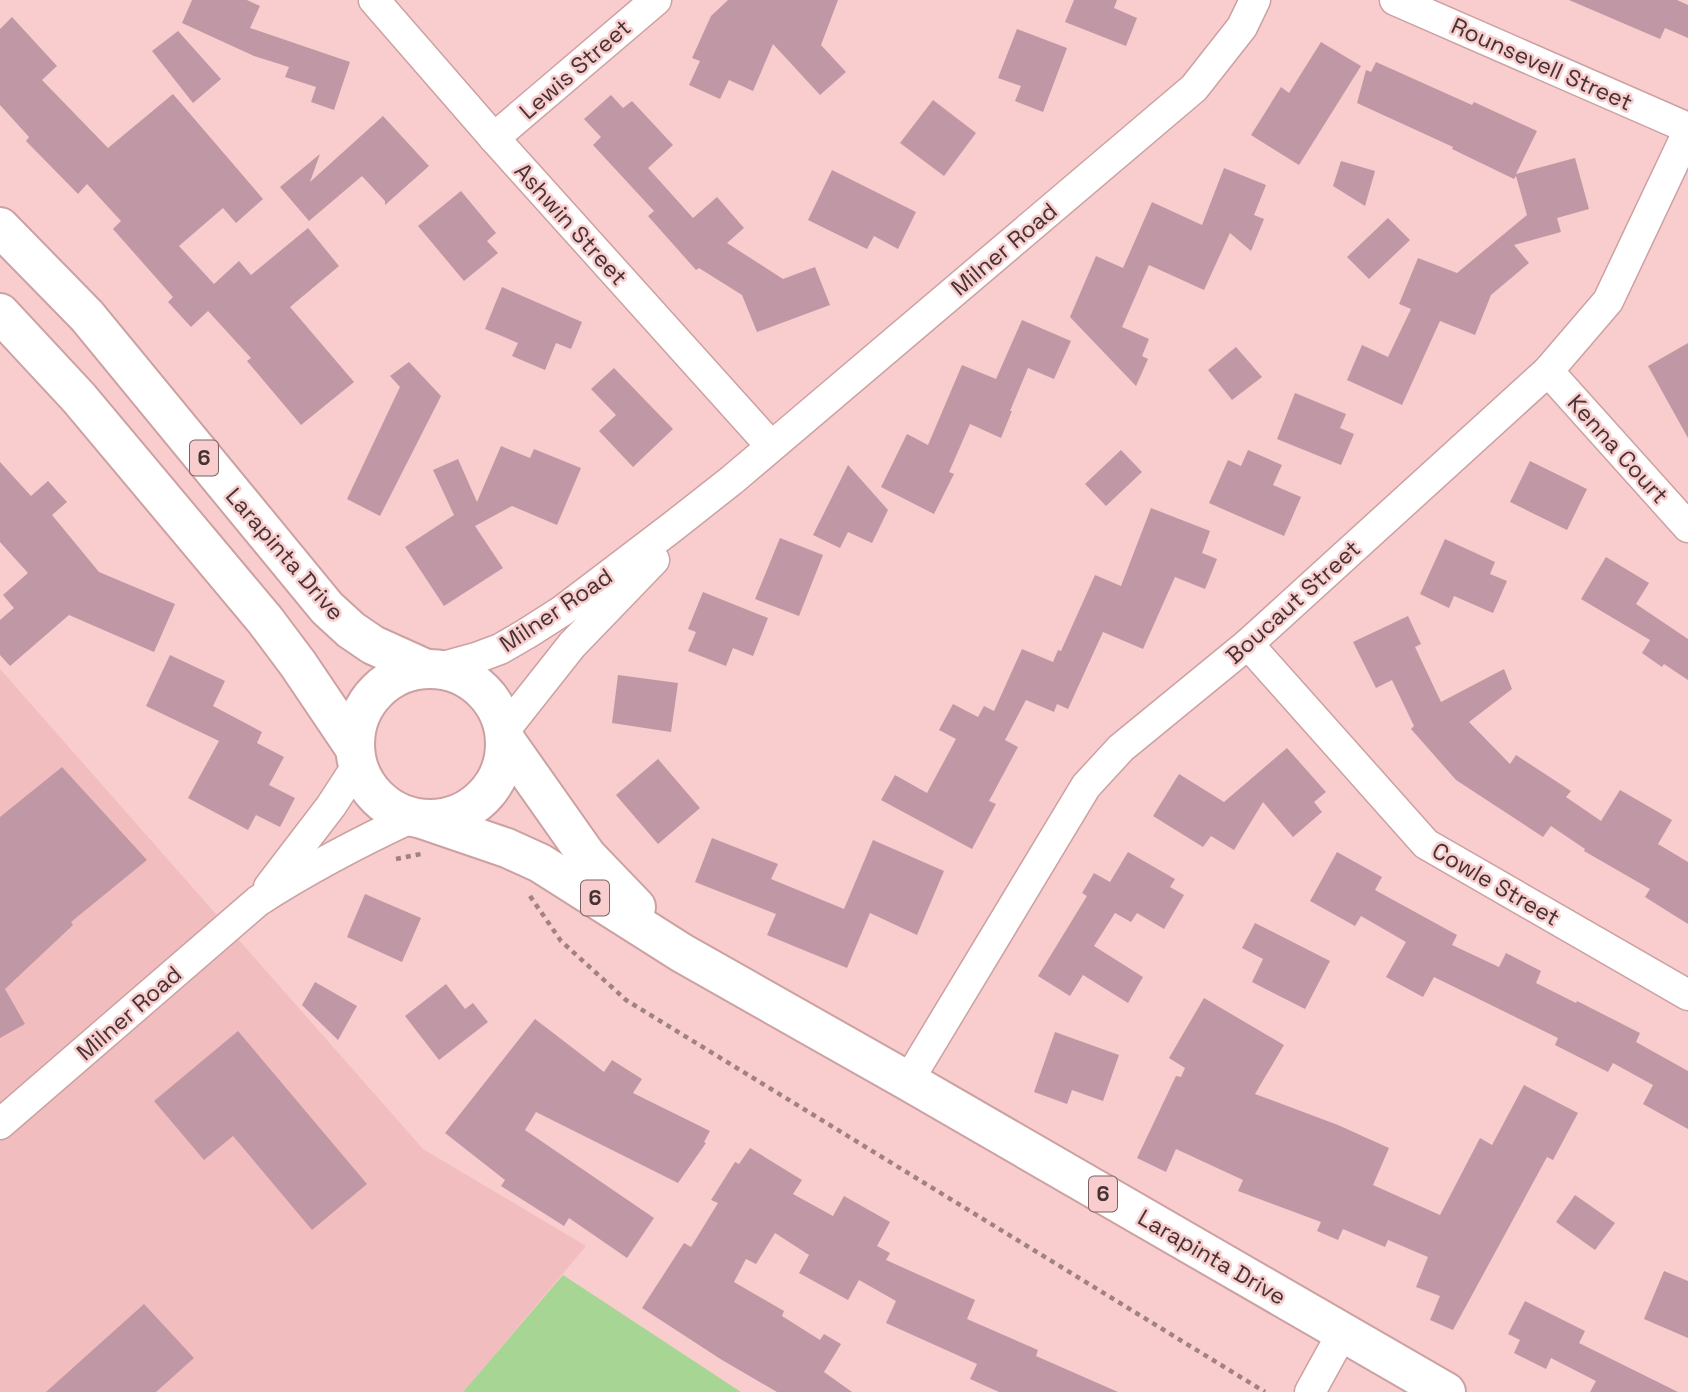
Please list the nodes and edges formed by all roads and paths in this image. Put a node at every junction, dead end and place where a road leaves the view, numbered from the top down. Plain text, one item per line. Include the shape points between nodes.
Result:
1 (374, 0) edge
2 (656, 0) edge
3 (1255, 0) edge
4 (1395, 0) edge
5 (1688, 130) edge
6 (494, 138) junction
7 (0, 227) edge
8 (0, 313) edge
9 (1548, 371) junction
10 (771, 446) junction
11 (732, 480) junction
12 (1688, 527) edge
13 (1248, 644) junction
14 (430, 669) junction
15 (505, 736) junction
16 (356, 757) junction
17 (418, 818) junction
18 (258, 901) junction
19 (561, 941) dead end
20 (1688, 995) edge
21 (760, 996) junction
22 (908, 1081) junction
23 (0, 1124) edge
24 (1343, 1332) junction
25 (1265, 1392) edge
26 (1310, 1392) edge
27 (1446, 1392) edge

1 - 6 street, Ashwin Street
2 - 6 street, Lewis Street
3 - 10 street, Milner Road via 1242,27 1194,88
4 - 5 street, Rounsevell Street
5 - 9 street, Boucaut Street via 1608,301
6 - 10 street, Ashwin Street
7 - 14 main road, Larapinta Drive / 6 via 86,316 327,608 373,645
8 - 16 main road, 6 via 79,398 265,620
9 - 12 street, Kenna Court
9 - 13 street, Boucaut Street
10 - 11 street, Milner Road
11 - 14 street, Milner Road via 526,634 476,659
11 - 15 street, Milner Road via 572,645
13 - 20 street, Cowle Street via 1426,844
13 - 22 street, Boucaut Street via 1121,748 1087,786
14 - 15 main road, 6 via 465,678 484,692 498,711
14 - 16 main road via 406,673 384,684 368,702 357,723
15 - 17 main road via 498,778 485,796 456,815
15 - 21 main road, Larapinta Drive / 6 via 587,856 625,896 665,932
16 - 17 main road, 6 via 365,784 378,799 398,813
16 - 18 street, Milner Road via 331,806
17 - 18 street, Milner Road via 358,842
17 - 21 main road, Larapinta Drive / 6 via 540,863 682,953
18 - 23 street, Milner Road
19 - 25 path via 626,1000
21 - 22 main road, Larapinta Drive / 6
22 - 24 main road, Larapinta Drive / 6
24 - 26 street
24 - 27 main road, Larapinta Drive / 6

